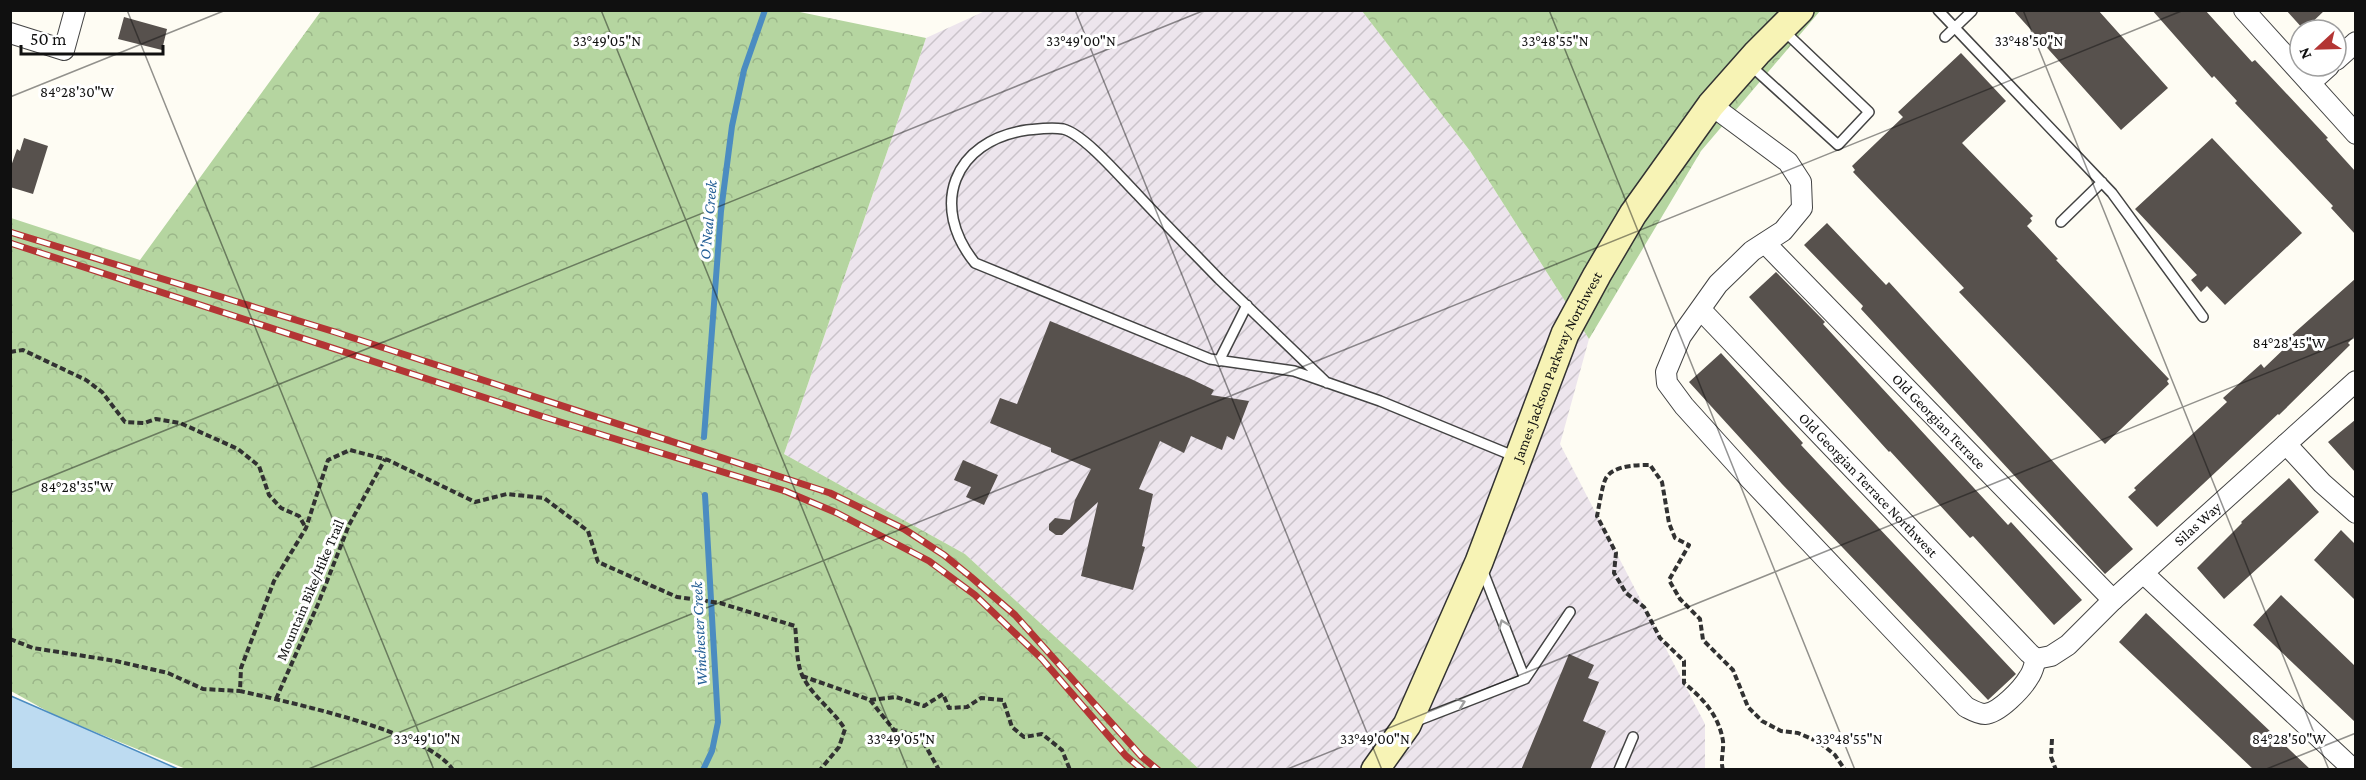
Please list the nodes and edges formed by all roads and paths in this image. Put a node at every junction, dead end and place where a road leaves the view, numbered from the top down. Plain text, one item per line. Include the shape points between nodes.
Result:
1 (75, 10) edge
2 (1938, 10) edge
3 (2244, 10) edge
4 (1972, 11) edge
5 (1790, 20) edge
6 (1955, 28) junction
7 (10, 33) edge
8 (1945, 37) dead end
9 (1748, 63) junction
10 (2316, 78) edge
11 (2310, 83) junction
12 (1711, 105) junction
13 (2355, 134) edge
14 (2102, 182) junction
15 (2061, 222) dead end
16 (1766, 243) junction
17 (1246, 305) junction
18 (1701, 310) junction
19 (2203, 317) dead end
20 (10, 352) edge
21 (1219, 361) junction
22 (2355, 381) edge
23 (1327, 383) junction
24 (2286, 444) junction
25 (1518, 458) junction
26 (385, 459) junction
27 (2355, 513) edge
28 (306, 528) junction
29 (1479, 562) junction
30 (2143, 573) junction
31 (2113, 600) junction
32 (1570, 612) dead end
33 (10, 639) edge
34 (2036, 659) junction
35 (801, 675) junction
36 (1525, 679) junction
37 (240, 691) junction
38 (276, 699) junction
39 (870, 700) junction
40 (1407, 724) junction
41 (1633, 736) dead end
42 (2052, 739) dead end
43 (1377, 766) edge
44 (453, 770) edge
45 (820, 770) edge
46 (939, 770) edge
47 (1070, 770) edge
48 (1619, 770) edge
49 (1723, 770) edge
50 (1845, 770) edge
51 (2056, 770) edge
52 (2354, 770) edge

1 - 7 street via 64,50
2 - 6 lane
3 - 11 street
4 - 6 lane
5 - 9 main road, James Jackson Parkway Northwest
5 - 9 lane via 1869,112 1838,146
6 - 8 lane
6 - 14 lane
9 - 12 main road, James Jackson Parkway Northwest
10 - 11 street
11 - 13 street
12 - 16 street via 1788,162 1801,182 1802,208 1784,231
12 - 25 main road, James Jackson Parkway Northwest via 1632,214 1596,275 1565,334
14 - 15 lane
14 - 19 lane
16 - 18 street via 1752,251 1718,284
16 - 31 street, Old Georgian Terrace
17 - 21 lane
17 - 21 lane via 1103,159 1069,131 1038,129 1001,136 978,148 955,178 952,202 956,232 962,248 975,263
17 - 23 lane
18 - 34 street, Old Georgian Terrace Northwest
18 - 34 street via 1682,336 1666,372 1667,383 1742,470 1957,698 1981,714 1994,711 2021,689
20 - 28 path, Mountain Bike/Hike Trail via 23,350 86,380 102,392 125,422 144,423 156,418 180,423 238,449 259,466 269,495 281,508 298,516
21 - 23 lane via 1294,371
22 - 24 street, Silas Way
23 - 25 lane via 1380,400
24 - 27 street
24 - 30 street, Silas Way
25 - 29 main road, James Jackson Parkway Northwest
26 - 28 path, Mountain Bike/Hike Trail via 350,450 328,460
26 - 35 path, Mountain Bike/Hike Trail via 475,501 507,494 544,498 588,531 598,562 677,597 720,603 795,626
26 - 38 path, Mountain Bike/Hike Trail via 349,525
28 - 37 path, Mountain Bike/Hike Trail via 274,581 241,668
36 -> 29 lane
29 - 40 main road, James Jackson Parkway Northwest
30 - 31 street, Silas Way
30 - 52 street
31 - 34 street, Silas Way via 2068,645 2051,656
32 - 36 lane
33 - 37 path via 33,648 168,673 203,689
35 - 39 path
35 - 45 path via 845,729 839,747
40 -> 36 lane
37 - 38 path
38 - 44 path via 416,742
39 - 46 path via 894,730 920,736
39 - 47 path via 896,697 924,706 943,694 949,708 967,707 981,698 1003,700 1012,727 1024,737 1042,734 1062,750
40 - 43 main road, James Jackson Parkway Northwest
41 - 48 lane
42 - 51 path via 2051,757
49 - 50 path via 1723,741 1716,720 1703,699 1684,683 1684,661 1660,638 1644,607 1626,593 1614,573 1616,553 1597,516 1606,478 1617,470 1650,465 1662,482 1669,523 1676,538 1689,545 1669,580 1700,620 1703,640 1733,670 1748,707 1762,721 1819,742

